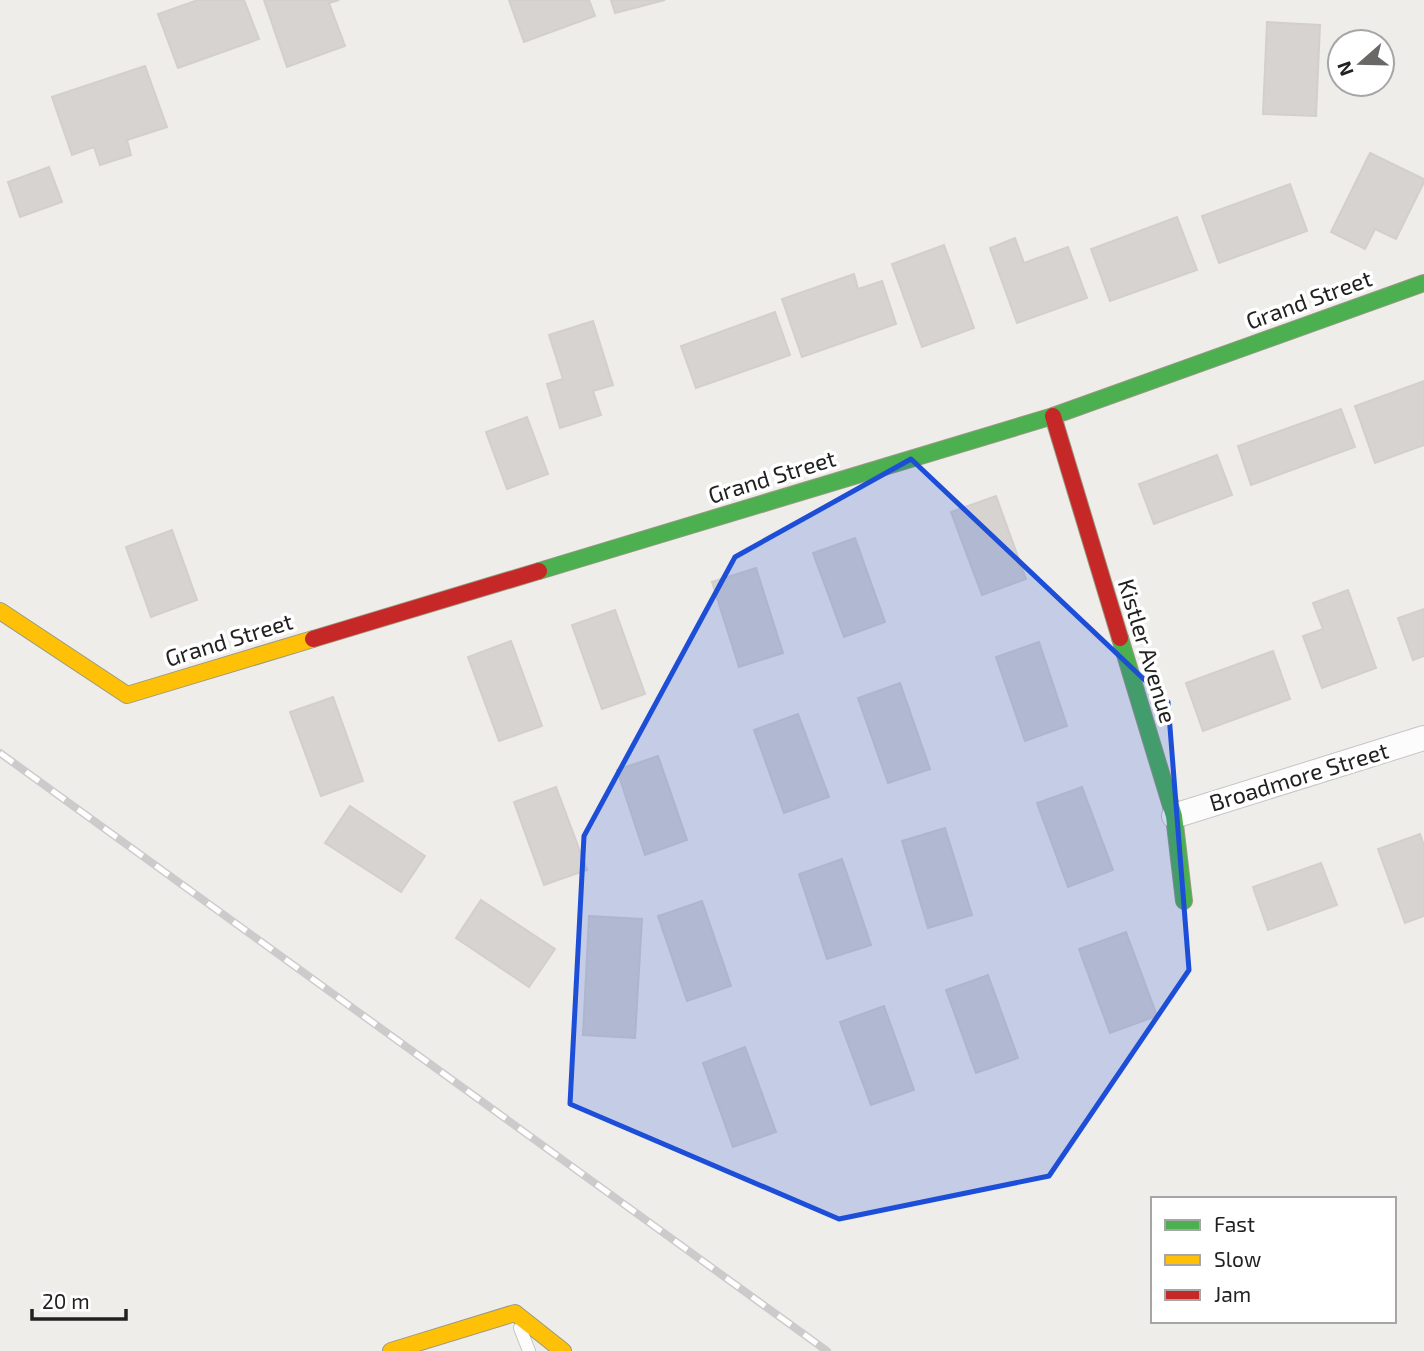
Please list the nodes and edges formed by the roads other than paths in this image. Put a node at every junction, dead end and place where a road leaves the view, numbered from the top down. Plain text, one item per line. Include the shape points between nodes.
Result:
1 (1424, 283) edge
2 (1053, 416) junction
3 (0, 611) edge
4 (1424, 738) edge
5 (1174, 816) junction
6 (1184, 901) dead end
7 (515, 1313) junction
8 (391, 1351) edge
9 (529, 1351) edge
10 (563, 1351) edge

1 - 2 street, Grand Street
2 - 3 street, Grand Street via 127,695
2 - 5 street, Kistler Avenue
4 - 5 street, Broadmore Street
5 - 6 street, Kistler Avenue
7 - 8 street
7 - 9 lane
7 - 10 street

